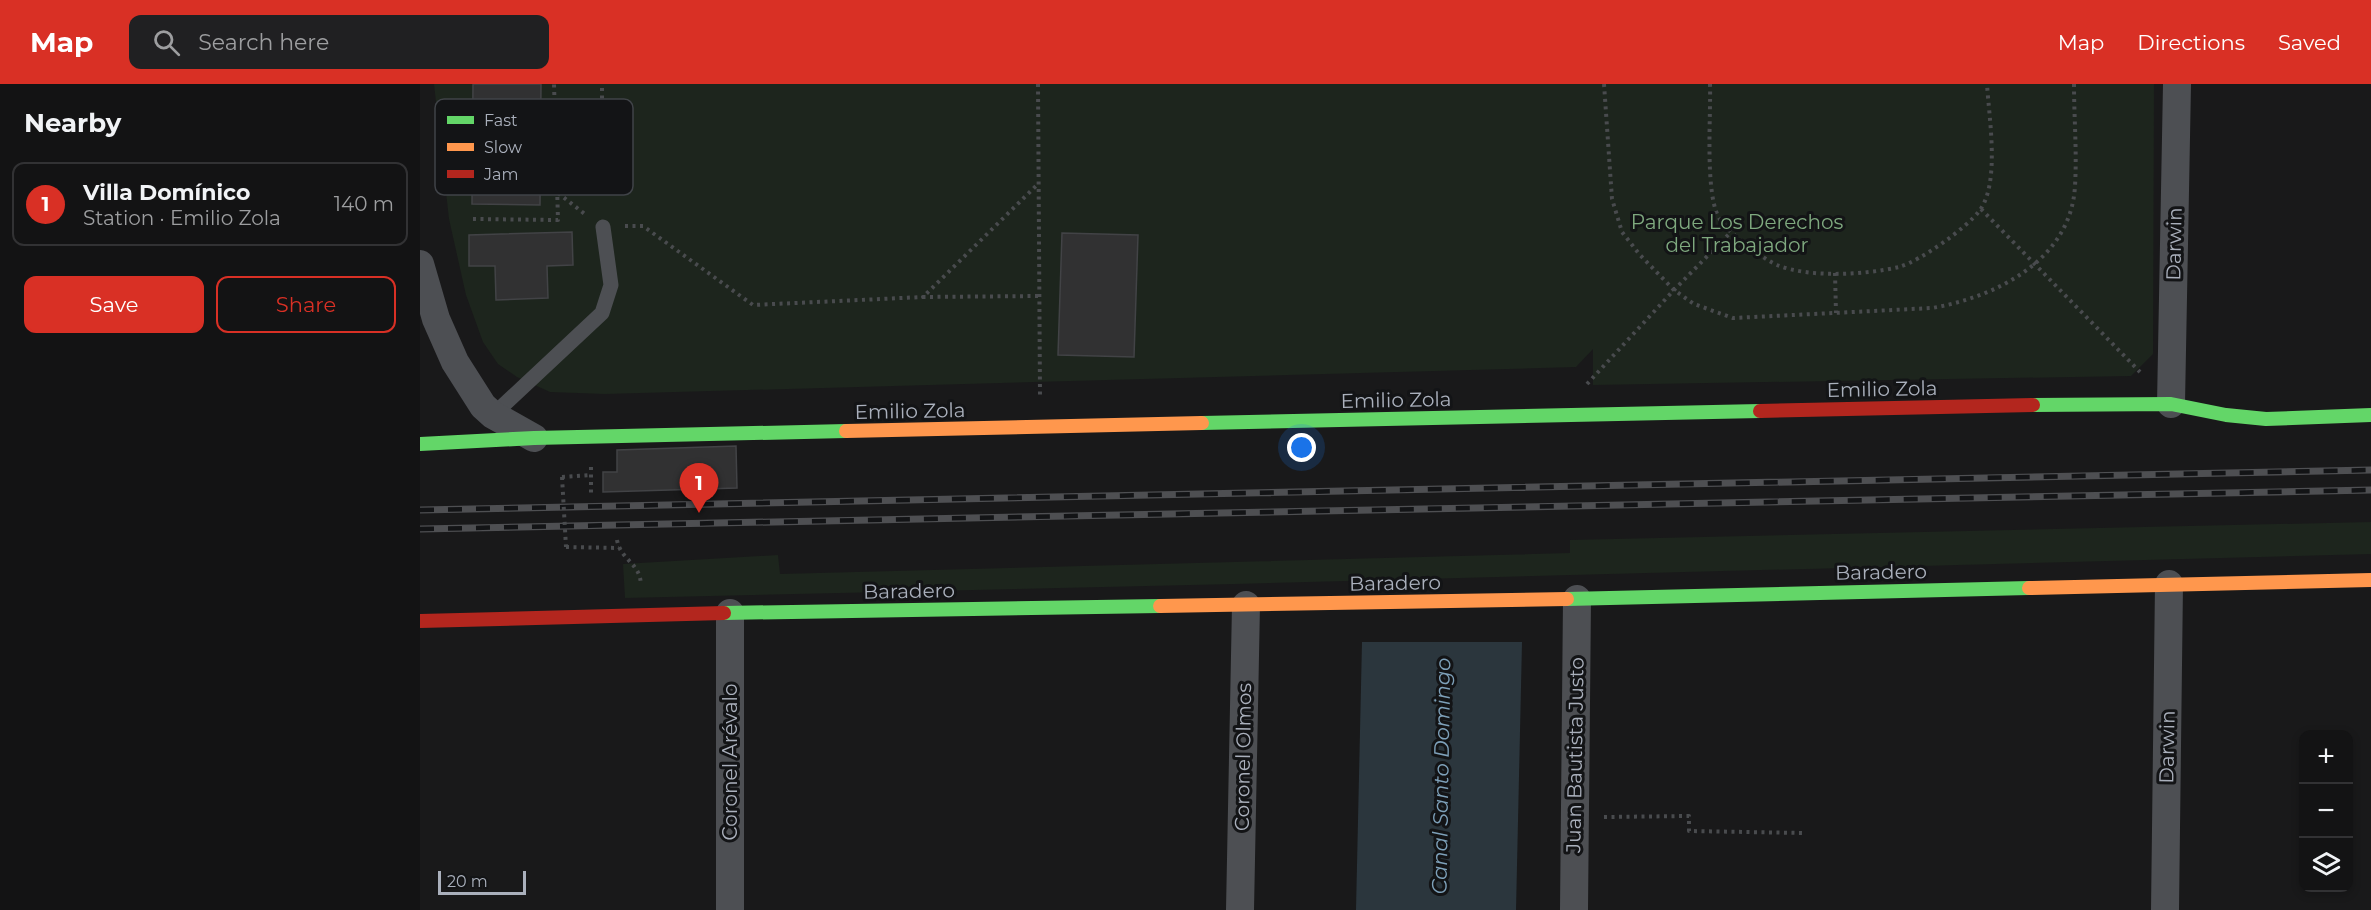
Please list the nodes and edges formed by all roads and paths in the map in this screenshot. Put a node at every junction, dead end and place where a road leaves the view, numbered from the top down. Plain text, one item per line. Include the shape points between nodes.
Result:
1 (554, 84) edge
2 (1038, 84) edge
3 (1604, 84) edge
4 (1710, 84) edge
5 (1987, 84) edge
6 (2074, 84) edge
7 (2177, 84) edge
8 (555, 99) edge
9 (1038, 184) junction
10 (558, 195) edge
11 (561, 195) edge
12 (1981, 209) junction
13 (473, 219) dead end
14 (603, 227) junction
15 (1731, 232) junction
16 (420, 264) edge
17 (2036, 264) junction
18 (1835, 273) junction
19 (1674, 290) junction
20 (1038, 296) junction
21 (923, 297) junction
22 (1836, 313) junction
23 (2171, 404) junction
24 (493, 415) junction
25 (2371, 415) edge
26 (1573, 416) junction
27 (1040, 427) junction
28 (534, 438) junction
29 (420, 444) edge
30 (591, 475) dead end
31 (617, 540) dead end
32 (619, 548) junction
33 (2371, 580) edge
34 (2169, 584) junction
35 (1577, 599) junction
36 (1246, 605) junction
37 (730, 613) junction
38 (641, 616) junction
39 (420, 621) edge
40 (1575, 818) junction
41 (1804, 833) dead end
42 (730, 910) edge
43 (1240, 910) edge
44 (1574, 910) edge
45 (2165, 910) edge

1 - 8 path
2 - 9 path
3 - 19 path via 1612,199 1622,232
4 - 15 path via 1712,197 1718,217
5 - 12 path via 1991,185
6 - 17 path via 2075,188 2068,221
7 - 23 street, Darwin
9 - 20 path
9 - 21 path
10 - 13 path via 558,220
11 - 14 path
12 - 17 path
12 - 18 path via 1937,247 1900,267
14 - 21 path via 643,226 753,305
14 - 24 lane via 611,285 602,313
15 - 18 path via 1777,265 1809,273
15 - 19 path
16 - 24 street via 436,319 455,362
17 - 22 path via 1961,303
17 - 23 path
18 - 22 path
19 - 22 path via 1694,304 1733,318
19 - 26 path via 1588,381
20 - 21 path
20 - 27 path
23 - 25 street, Emilio Zola via 2266,420
23 - 26 street, Emilio Zola
24 - 28 street
26 - 27 street, Emilio Zola
27 - 28 street, Emilio Zola
28 - 29 street, Emilio Zola
30 - 32 path, bridge via 562,477 566,547
31 - 32 path
32 - 38 path via 640,573
33 - 34 street, Baradero
34 - 35 street, Baradero
34 - 45 street, Darwin
35 - 36 street, Baradero
35 - 40 street, Juan Bautista Justo
36 - 37 street, Baradero
36 - 43 street, Coronel Olmos
37 - 38 street, Baradero
37 - 42 street, Coronel Arévalo
38 - 39 street, Baradero
40 - 41 path via 1689,816 1689,831
40 - 44 street, Juan Bautista Justo

